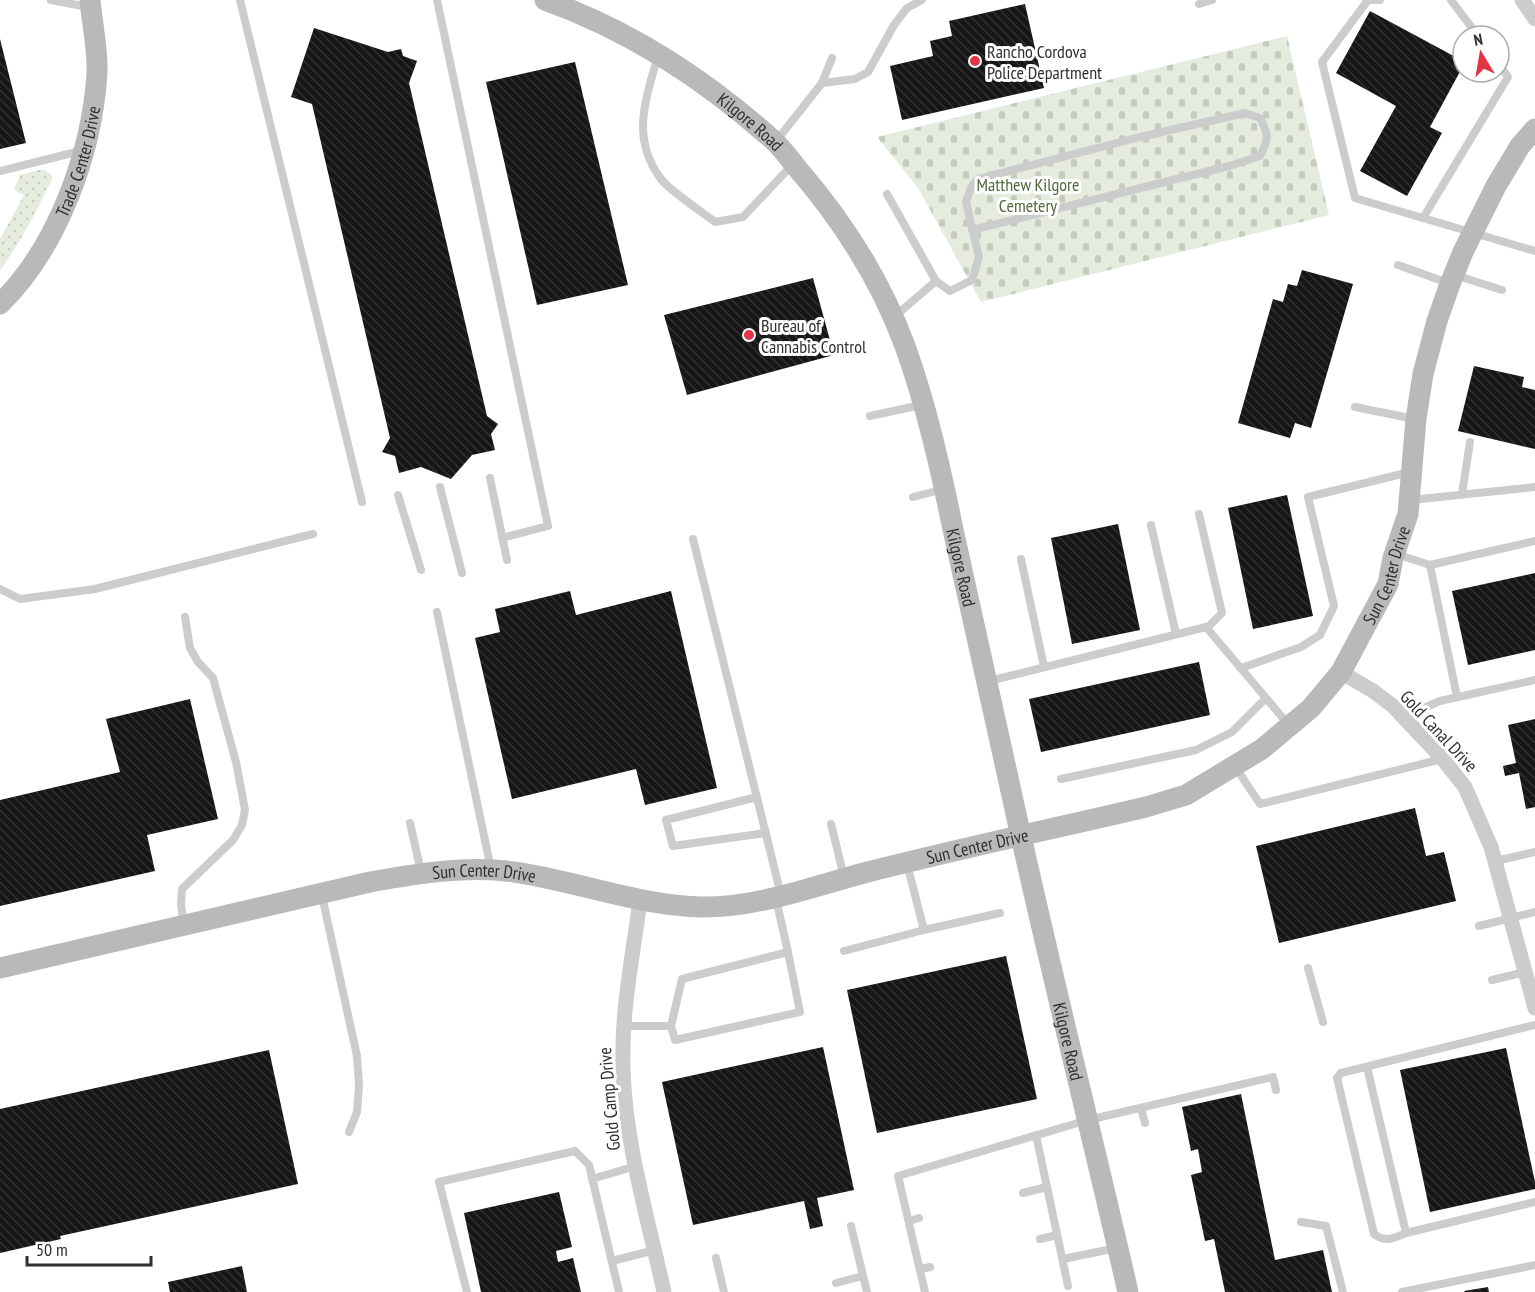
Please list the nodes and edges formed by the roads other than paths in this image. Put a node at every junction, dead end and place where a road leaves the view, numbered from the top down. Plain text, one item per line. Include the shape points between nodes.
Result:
1 (51, 0) edge
2 (240, 0) edge
3 (437, 0) edge
4 (544, 0) edge
5 (922, 0) edge
6 (1212, 0) edge
7 (1380, 0) edge
8 (1451, 0) edge
9 (1522, 0) edge
10 (1199, 3) dead end
11 (91, 4) edge
12 (1535, 19) edge
13 (1469, 24) edge
14 (658, 54) junction
15 (832, 58) dead end
16 (822, 83) junction
17 (1504, 84) edge
18 (1535, 129) edge
19 (776, 142) junction
20 (83, 151) junction
21 (794, 164) junction
22 (0, 171) edge
23 (887, 194) dead end
24 (1423, 218) junction
25 (972, 230) junction
26 (1473, 232) junction
27 (1535, 251) edge
28 (1398, 265) dead end
29 (1452, 279) junction
30 (936, 281) junction
31 (1502, 290) dead end
32 (0, 304) edge
33 (893, 318) junction
34 (923, 404) junction
35 (1355, 407) dead end
36 (870, 416) dead end
37 (1416, 419) junction
38 (1470, 442) dead end
39 (1413, 472) junction
40 (490, 478) dead end
41 (1535, 487) edge
42 (440, 488) dead end
43 (945, 489) junction
44 (1462, 494) junction
45 (398, 495) dead end
46 (913, 497) dead end
47 (1410, 500) junction
48 (362, 502) dead end
49 (1199, 514) dead end
50 (1151, 525) dead end
51 (313, 534) dead end
52 (502, 538) junction
53 (693, 539) dead end
54 (1535, 541) edge
55 (1395, 553) junction
56 (1021, 559) dead end
57 (507, 560) dead end
58 (1430, 565) junction
59 (421, 570) dead end
60 (462, 573) dead end
61 (0, 589) edge
62 (437, 612) dead end
63 (185, 617) dead end
64 (1207, 628) junction
65 (1176, 634) junction
66 (1044, 668) junction
67 (1241, 668) junction
68 (1341, 672) junction
69 (1535, 680) edge
70 (987, 682) junction
71 (1456, 697) junction
72 (1266, 698) junction
73 (1408, 721) junction
74 (1289, 725) junction
75 (1442, 758) junction
76 (1235, 766) junction
77 (1061, 779) dead end
78 (757, 797) junction
79 (410, 823) dead end
80 (831, 824) dead end
81 (766, 833) junction
82 (1021, 836) junction
83 (1535, 852) edge
84 (1495, 861) junction
85 (907, 863) junction
86 (492, 871) junction
87 (421, 873) junction
88 (844, 878) junction
89 (321, 894) junction
90 (778, 896) junction
91 (640, 900) junction
92 (1535, 912) edge
93 (1000, 913) dead end
94 (1510, 918) junction
95 (184, 926) junction
96 (1479, 926) dead end
97 (924, 930) junction
98 (844, 951) dead end
99 (788, 952) junction
100 (0, 968) edge
101 (1308, 968) dead end
102 (1525, 972) junction
103 (1492, 980) dead end
104 (1535, 1008) edge
105 (1323, 1022) dead end
106 (1535, 1025) edge
107 (624, 1026) junction
108 (671, 1026) junction
109 (1367, 1067) junction
110 (1276, 1090) dead end
111 (1141, 1108) junction
112 (1088, 1120) junction
113 (1145, 1124) dead end
114 (349, 1132) dead end
115 (1036, 1135) junction
116 (636, 1166) junction
117 (592, 1179) junction
118 (1047, 1187) junction
119 (1023, 1193) dead end
120 (1535, 1202) edge
121 (919, 1218) dead end
122 (909, 1221) junction
123 (1301, 1222) dead end
124 (851, 1226) dead end
125 (1406, 1233) junction
126 (1057, 1235) junction
127 (1040, 1239) dead end
128 (1118, 1248) junction
129 (655, 1250) junction
130 (716, 1258) dead end
131 (1063, 1259) junction
132 (612, 1261) junction
133 (1535, 1265) edge
134 (930, 1267) dead end
135 (920, 1269) junction
136 (863, 1276) junction
137 (836, 1283) dead end
138 (1068, 1286) dead end
139 (467, 1292) edge
140 (619, 1292) edge
141 (664, 1292) edge
142 (724, 1292) edge
143 (867, 1292) edge
144 (925, 1292) edge
145 (1128, 1292) edge
146 (1343, 1292) edge
147 (1402, 1292) edge

1 - 11 lane
2 - 48 lane
3 - 52 lane via 548,525
4 - 14 street, Kilgore Road
5 - 16 lane via 908,8 894,25 868,72 855,79
6 - 10 lane
7 - 24 lane via 1368,0 1322,62 1355,198
8 - 13 lane
9 - 12 street
11 - 20 street, Trade Center Drive via 97,71
14 - 19 street, Kilgore Road via 711,89
14 - 21 lane via 642,112 644,146 661,180 715,222 743,217
15 - 16 lane
16 - 19 lane
17 - 24 lane
18 - 26 street, Sun Center Drive via 1514,156
19 - 21 street, Kilgore Road
20 - 22 lane
20 - 32 street, Trade Center Drive via 61,215 27,273
21 - 33 street, Kilgore Road via 864,261
23 - 30 lane
24 - 26 lane
25 - 25 lane via 966,202 978,179 1245,113 1260,118 1267,131 1268,142 1260,156
25 - 30 lane via 979,257 972,280 950,291
26 - 27 lane
26 - 29 street, Sun Center Drive
28 - 29 lane
29 - 31 lane
29 - 37 street, Sun Center Drive via 1423,374
30 - 33 lane
33 - 34 street, Kilgore Road
34 - 36 lane
34 - 43 street, Kilgore Road
35 - 37 lane
37 - 39 street, Sun Center Drive
38 - 44 lane
39 - 47 street, Sun Center Drive
39 - 67 lane via 1308,497 1334,606 1320,635 1301,647
40 - 52 lane
41 - 44 lane
42 - 60 lane
43 - 46 lane
43 - 70 street, Kilgore Road
44 - 47 lane
45 - 59 lane
47 - 55 street, Sun Center Drive
49 - 64 lane via 1222,614
50 - 65 lane
51 - 61 lane via 95,589 20,599
52 - 57 lane
53 - 78 lane
54 - 58 lane
55 - 58 lane
55 - 68 street, Sun Center Drive via 1388,584
56 - 66 lane
58 - 71 lane
62 - 86 lane
63 - 95 lane via 190,648 213,678 245,810 242,825 232,840 182,890
64 - 65 lane
64 - 67 lane
65 - 66 lane
66 - 70 lane
67 - 72 lane
68 - 73 street, Gold Canal Drive via 1373,691
68 - 74 street, Sun Center Drive via 1311,708
69 - 71 lane
70 - 82 street, Kilgore Road
71 - 73 lane via 1426,707
72 - 74 lane
72 - 77 lane via 1232,732 1196,750
73 - 75 street, Gold Canal Drive
74 - 76 street, Sun Center Drive
75 - 76 lane via 1260,804
75 - 84 street, Gold Canal Drive via 1465,788
76 - 82 street, Sun Center Drive via 1186,795
78 - 81 lane
78 - 81 lane via 666,820 673,846
79 - 87 lane
80 - 88 lane
81 - 90 lane
82 - 85 street, Sun Center Drive
82 - 112 street, Kilgore Road
83 - 84 lane
84 - 94 street, Gold Canal Drive
85 - 88 street, Sun Center Drive
85 - 97 lane
86 - 87 street, Sun Center Drive
86 - 91 street, Sun Center Drive
87 - 89 street, Sun Center Drive
88 - 90 street, Sun Center Drive
89 - 95 street, Sun Center Drive
89 - 114 lane via 357,1056 357,1112
90 - 91 street, Sun Center Drive via 753,903 701,907
90 - 99 lane
91 - 107 street, Gold Camp Drive
92 - 94 lane
93 - 97 lane
94 - 96 lane
94 - 102 street, Gold Canal Drive
95 - 100 street, Sun Center Drive
97 - 98 lane
99 - 108 lane via 681,980
99 - 108 lane via 800,1012 675,1040
101 - 105 lane
102 - 103 lane
102 - 104 street, Gold Canal Drive
106 - 109 lane
107 - 108 lane
107 - 116 street, Gold Camp Drive via 628,1128
109 - 125 lane
109 - 125 lane via 1341,1073 1337,1085 1374,1234 1389,1240
110 - 111 lane via 1274,1077
111 - 112 lane
111 - 113 lane
112 - 115 lane
112 - 128 street, Kilgore Road
115 - 118 lane
115 - 122 lane via 898,1176
116 - 117 lane
116 - 129 street, Gold Camp Drive
117 - 132 lane
117 - 139 lane via 589,1165 575,1151 439,1182
118 - 119 lane
118 - 126 lane
120 - 125 lane
121 - 122 lane
122 - 135 lane
123 - 146 lane via 1326,1226
124 - 136 lane
126 - 127 lane
126 - 131 lane
128 - 131 lane
128 - 145 street, Kilgore Road
129 - 132 lane
129 - 141 street, Gold Camp Drive
130 - 142 lane
131 - 138 lane
132 - 140 lane
133 - 147 lane
134 - 135 lane
135 - 144 lane
136 - 137 lane
136 - 143 lane

